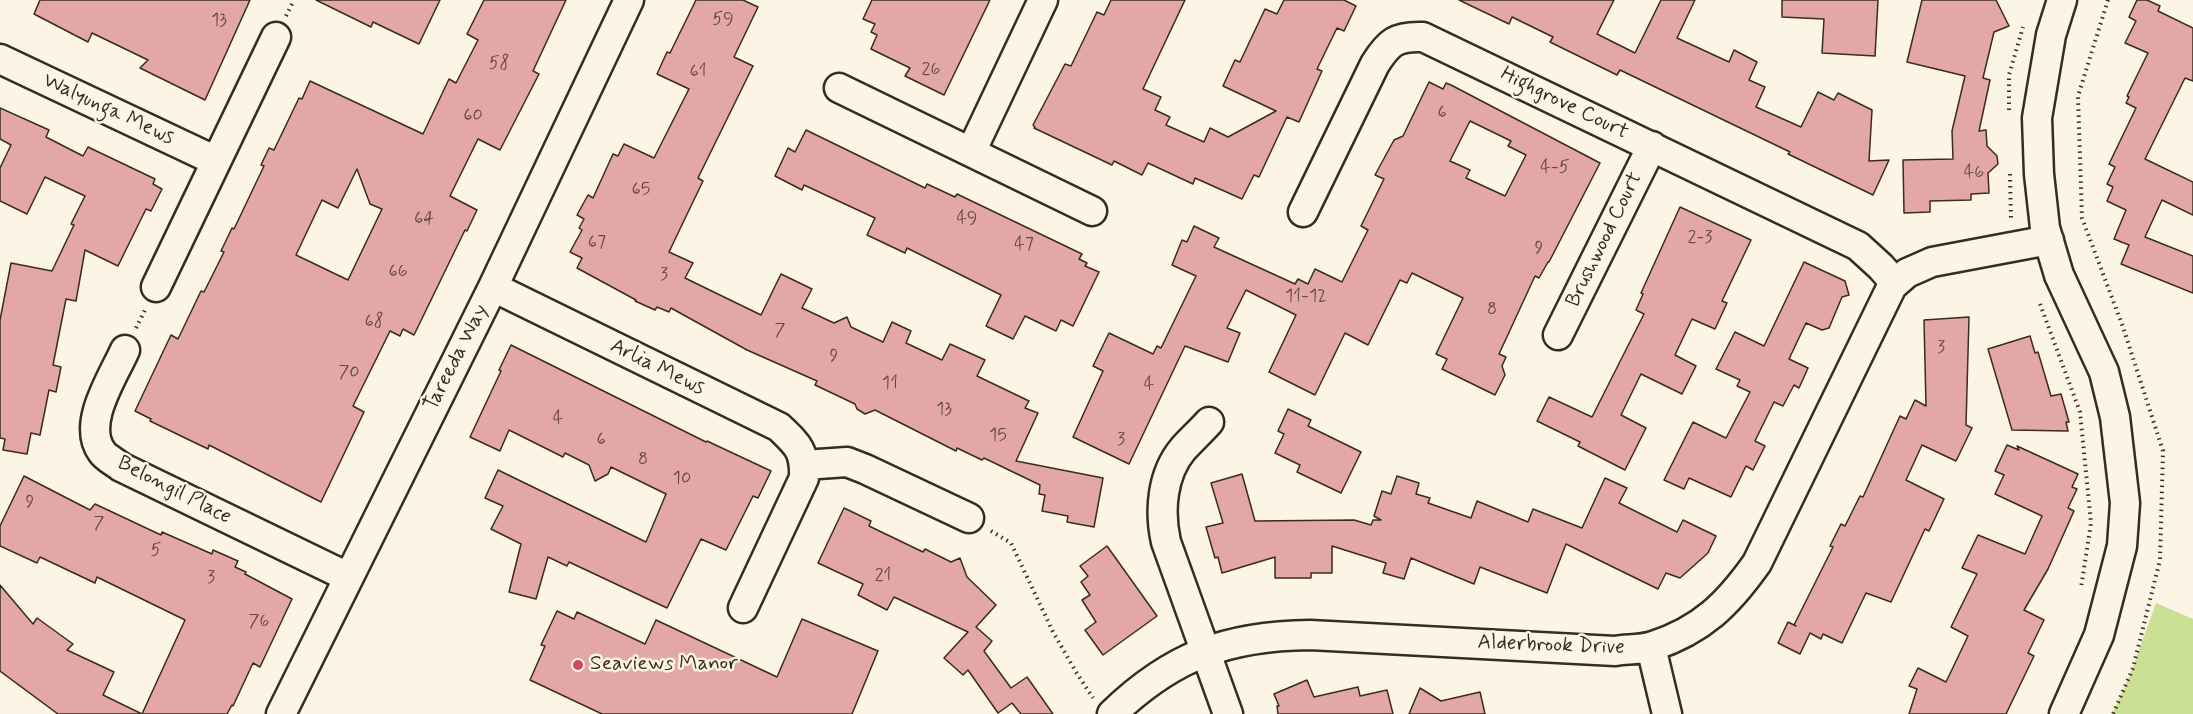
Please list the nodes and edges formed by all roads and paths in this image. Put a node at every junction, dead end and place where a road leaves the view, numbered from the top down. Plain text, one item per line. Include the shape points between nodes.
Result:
1 (629, 0) edge
2 (1043, 0) edge
3 (2062, 0) edge
4 (2025, 22) dead end
5 (276, 37) dead end
6 (0, 59) edge
7 (839, 88) dead end
8 (2009, 120) dead end
9 (1652, 146) junction
10 (970, 152) junction
11 (216, 161) junction
12 (2010, 164) dead end
13 (1092, 211) dead end
14 (1303, 212) dead end
15 (2049, 240) junction
16 (2019, 246) junction
17 (1895, 283) junction
18 (156, 287) joint
19 (493, 287) junction
20 (2039, 301) dead end
21 (1558, 335) dead end
22 (125, 350) joint
23 (1209, 422) dead end
24 (804, 465) junction
25 (969, 518) joint
26 (348, 577) junction
27 (2079, 597) dead end
28 (743, 608) dead end
29 (1651, 647) junction
30 (1204, 652) junction
31 (1105, 710) edge
32 (281, 714) edge
33 (1228, 714) edge
34 (1667, 714) edge
35 (2064, 714) edge

1 - 19 street, Tareeda Way
2 - 10 street
3 - 15 street via 2051,35 2037,118 2039,174
4 - 8 path via 2008,75
5 - 11 street
6 - 11 street, Walyunga Mews
7 - 10 street
9 - 14 street, Highgrove Court via 1439,44 1410,36 1386,47 1375,64
9 - 17 street, Highgrove Court via 1858,246
9 - 21 street, Brushwood Court
10 - 13 street
11 - 18 street
12 - 16 path via 2010,220
15 - 16 street
15 - 35 street via 2059,275 2104,372 2115,417 2126,503 2122,546 2099,634
16 - 17 street via 1932,262
17 - 29 street, Alderbrook Drive via 1757,563 1712,616
18 - 22 path
19 - 24 street, Arlia Mews via 779,427 798,446
19 - 26 street, Tareeda Way
20 - 27 path via 2080,412 2091,523
22 - 26 street, Belongil Place via 97,411 94,437 103,454
23 - 30 street via 1174,463 1162,512 1166,542
24 - 25 street via 847,462
24 - 28 street via 804,478
25 - 31 path via 1011,543 1053,632 1076,672
26 - 32 street, Tareeda Way
29 - 30 street, Alderbrook Drive via 1576,650 1275,635
29 - 34 street
30 - 31 street, Alderbrook Drive via 1168,668
30 - 33 street

